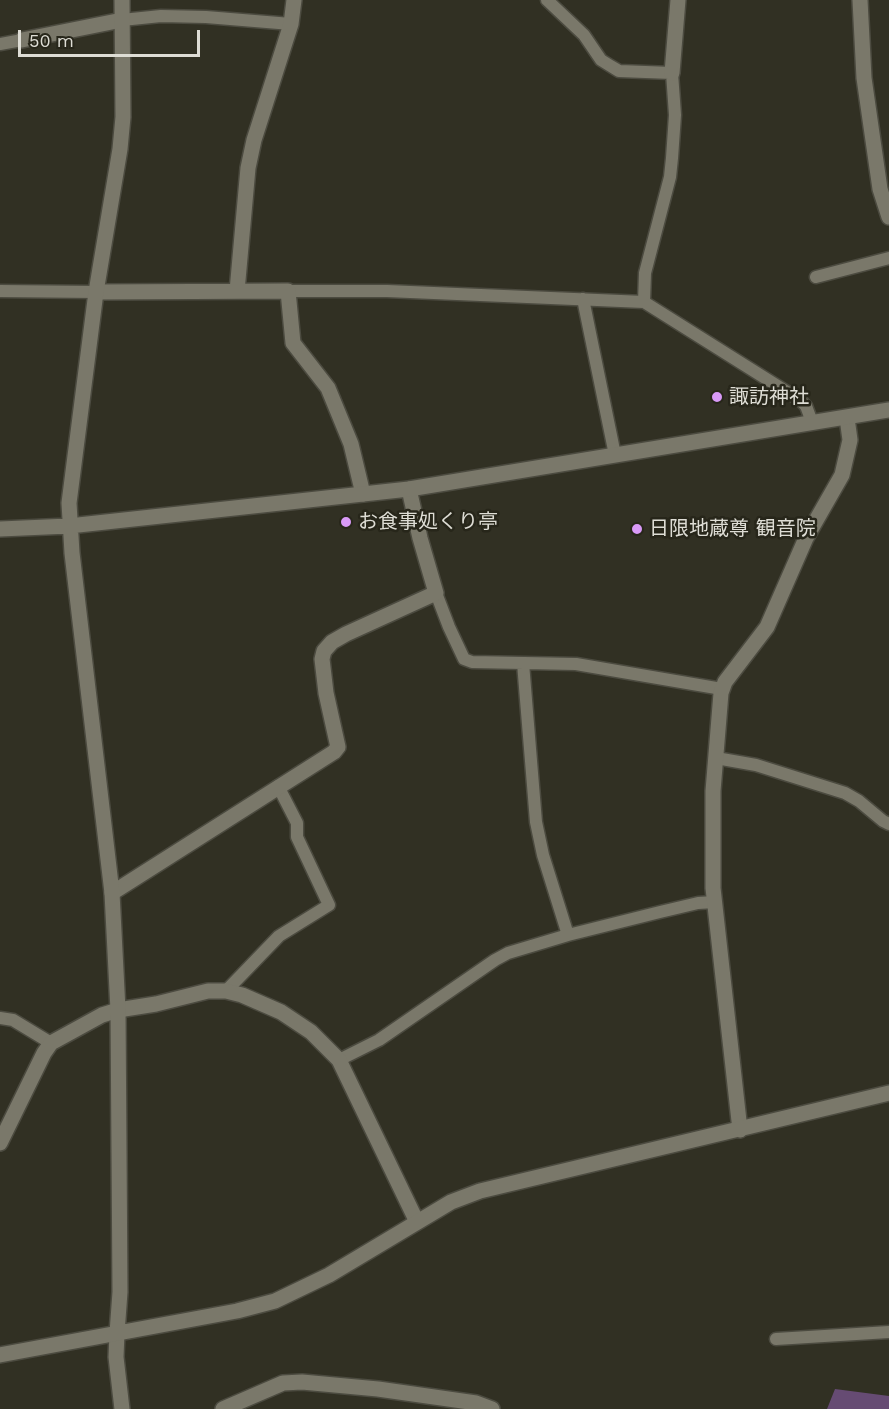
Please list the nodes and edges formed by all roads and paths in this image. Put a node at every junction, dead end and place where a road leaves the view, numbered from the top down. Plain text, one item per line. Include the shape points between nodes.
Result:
1 (122, 0) edge
2 (294, 0) edge
3 (547, 0) edge
4 (678, 0) edge
5 (860, 0) edge
6 (122, 20) junction
7 (291, 24) junction
8 (22, 40) joint
9 (0, 44) edge
10 (672, 73) junction
11 (889, 217) edge
12 (889, 258) edge
13 (816, 277) dead end
14 (0, 291) edge
15 (237, 291) junction
16 (288, 291) junction
17 (96, 292) junction
18 (583, 299) junction
19 (644, 302) junction
20 (889, 410) edge
21 (846, 418) junction
22 (812, 422) junction
23 (615, 455) junction
24 (409, 489) junction
25 (363, 494) junction
26 (69, 526) junction
27 (0, 528) edge
28 (436, 593) junction
29 (523, 663) junction
30 (722, 689) junction
31 (716, 758) junction
32 (278, 786) junction
33 (889, 824) edge
34 (112, 893) junction
35 (715, 902) junction
36 (568, 935) junction
37 (226, 991) junction
38 (117, 1010) junction
39 (0, 1018) edge
40 (51, 1043) junction
41 (339, 1060) junction
42 (889, 1093) edge
43 (740, 1130) junction
44 (0, 1143) edge
45 (417, 1222) junction
46 (889, 1332) edge
47 (117, 1333) junction
48 (776, 1339) dead end
49 (0, 1355) edge
50 (122, 1409) edge
51 (223, 1409) edge
52 (492, 1409) edge

1 - 6 street
2 - 7 street
3 - 10 lane via 609,65 620,71
4 - 10 street
5 - 11 street via 864,78 880,189
6 - 7 lane via 195,16
6 - 8 street
6 - 17 street via 120,149
7 - 15 street via 248,168
8 - 9 lane
10 - 19 lane via 675,115 670,177 645,273
12 - 13 lane
14 - 17 lane
15 - 16 street
15 - 17 street
16 - 18 lane
16 - 25 street via 293,343 328,388 351,444
17 - 26 street
18 - 19 lane
18 - 23 lane
19 - 22 lane via 800,400
20 - 21 street
21 - 22 street
21 - 30 street via 850,440 842,475 806,538 767,627
22 - 23 street
23 - 24 street
24 - 25 street
24 - 28 street
25 - 26 street
26 - 27 street
26 - 34 street
28 - 29 lane via 464,658 472,662
28 - 32 street via 346,634 324,651 326,693 338,747
29 - 30 lane via 576,664
29 - 36 lane via 536,822
30 - 31 street
31 - 33 lane via 756,765 845,793
31 - 35 street
32 - 34 street
32 - 37 lane via 329,905 279,936
34 - 38 street
35 - 36 lane
35 - 43 street
36 - 41 lane via 495,960 378,1040
37 - 38 street via 208,990
37 - 41 street via 281,1012 312,1032
38 - 40 street
38 - 47 street
39 - 40 lane via 14,1020
40 - 44 street
41 - 45 street
42 - 43 street
43 - 45 street via 480,1191
45 - 47 street via 329,1275 275,1300
46 - 48 lane
47 - 49 street
47 - 50 street
51 - 52 street via 283,1383 302,1382 476,1403

